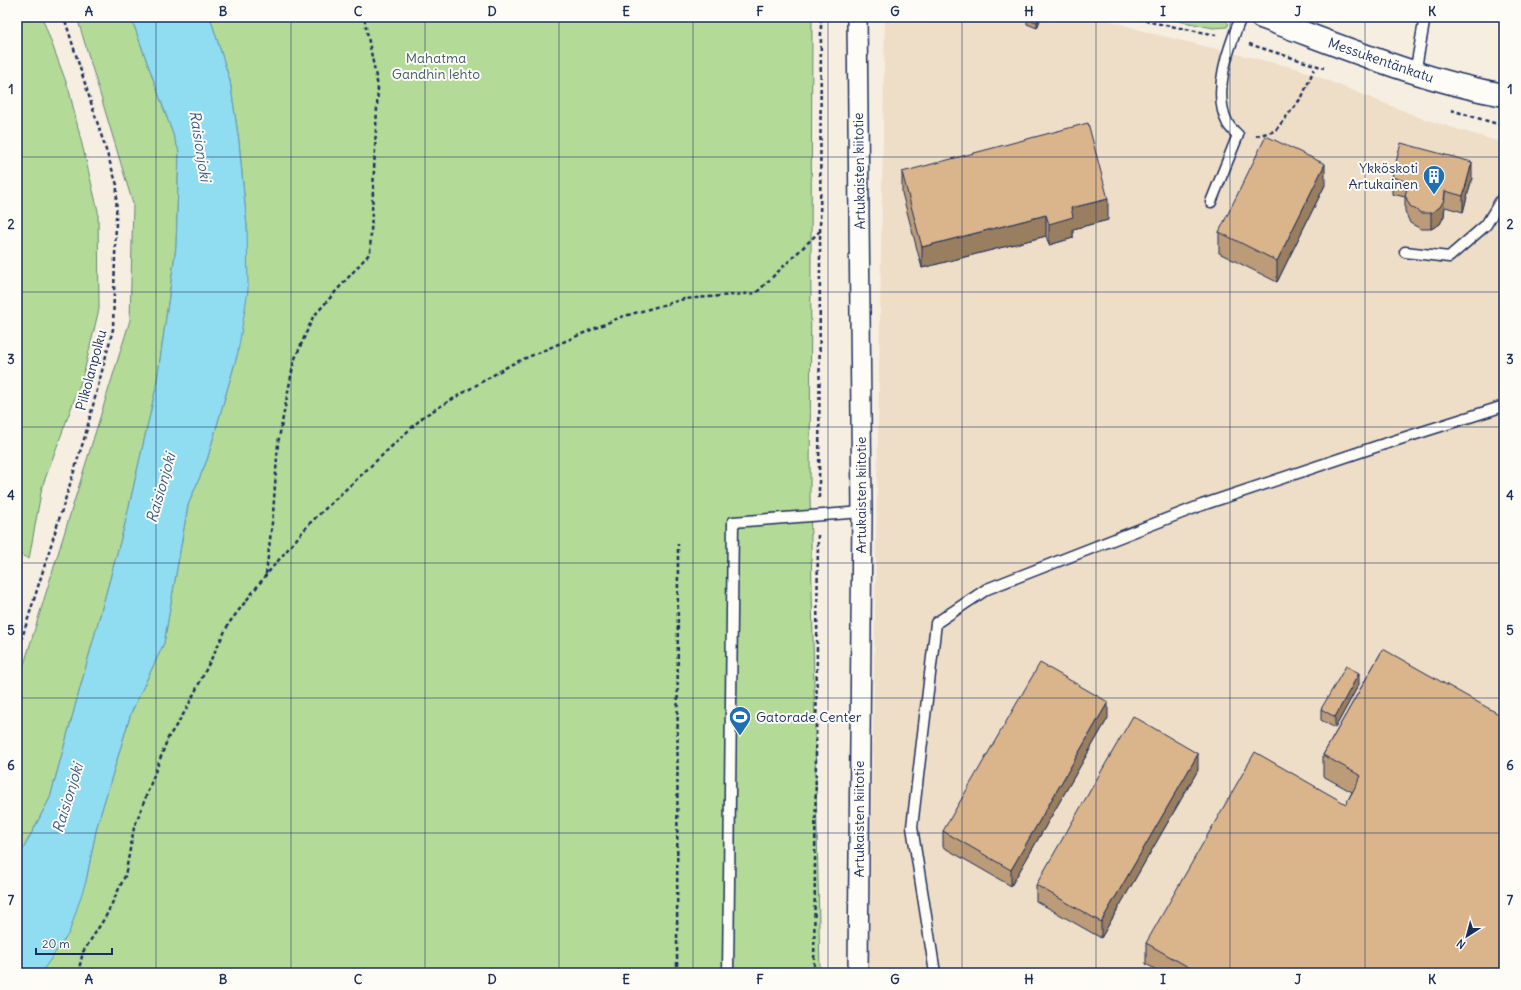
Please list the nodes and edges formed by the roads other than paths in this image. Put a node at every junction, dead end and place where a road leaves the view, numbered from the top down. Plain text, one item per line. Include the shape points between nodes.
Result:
1 (857, 17) edge
2 (1241, 17) edge
3 (1261, 17) edge
4 (1424, 17) edge
5 (1415, 73) junction
6 (1504, 94) edge
7 (1504, 195) edge
8 (1211, 202) dead end
9 (1405, 252) dead end
10 (1504, 406) edge
11 (862, 512) junction
12 (728, 973) edge
13 (858, 973) edge
14 (935, 973) edge

1 - 11 street, Artukaisten kiitotie
2 - 8 lane via 1232,38 1220,87 1222,108 1228,125 1238,135
3 - 5 street, Messukentänkatu
4 - 5 lane
5 - 6 street, Messukentänkatu via 1477,90
7 - 9 lane via 1486,225 1449,257
10 - 14 lane via 1202,505 987,589 936,623 912,827
11 - 12 lane via 733,522
11 - 13 street, Artukaisten kiitotie

